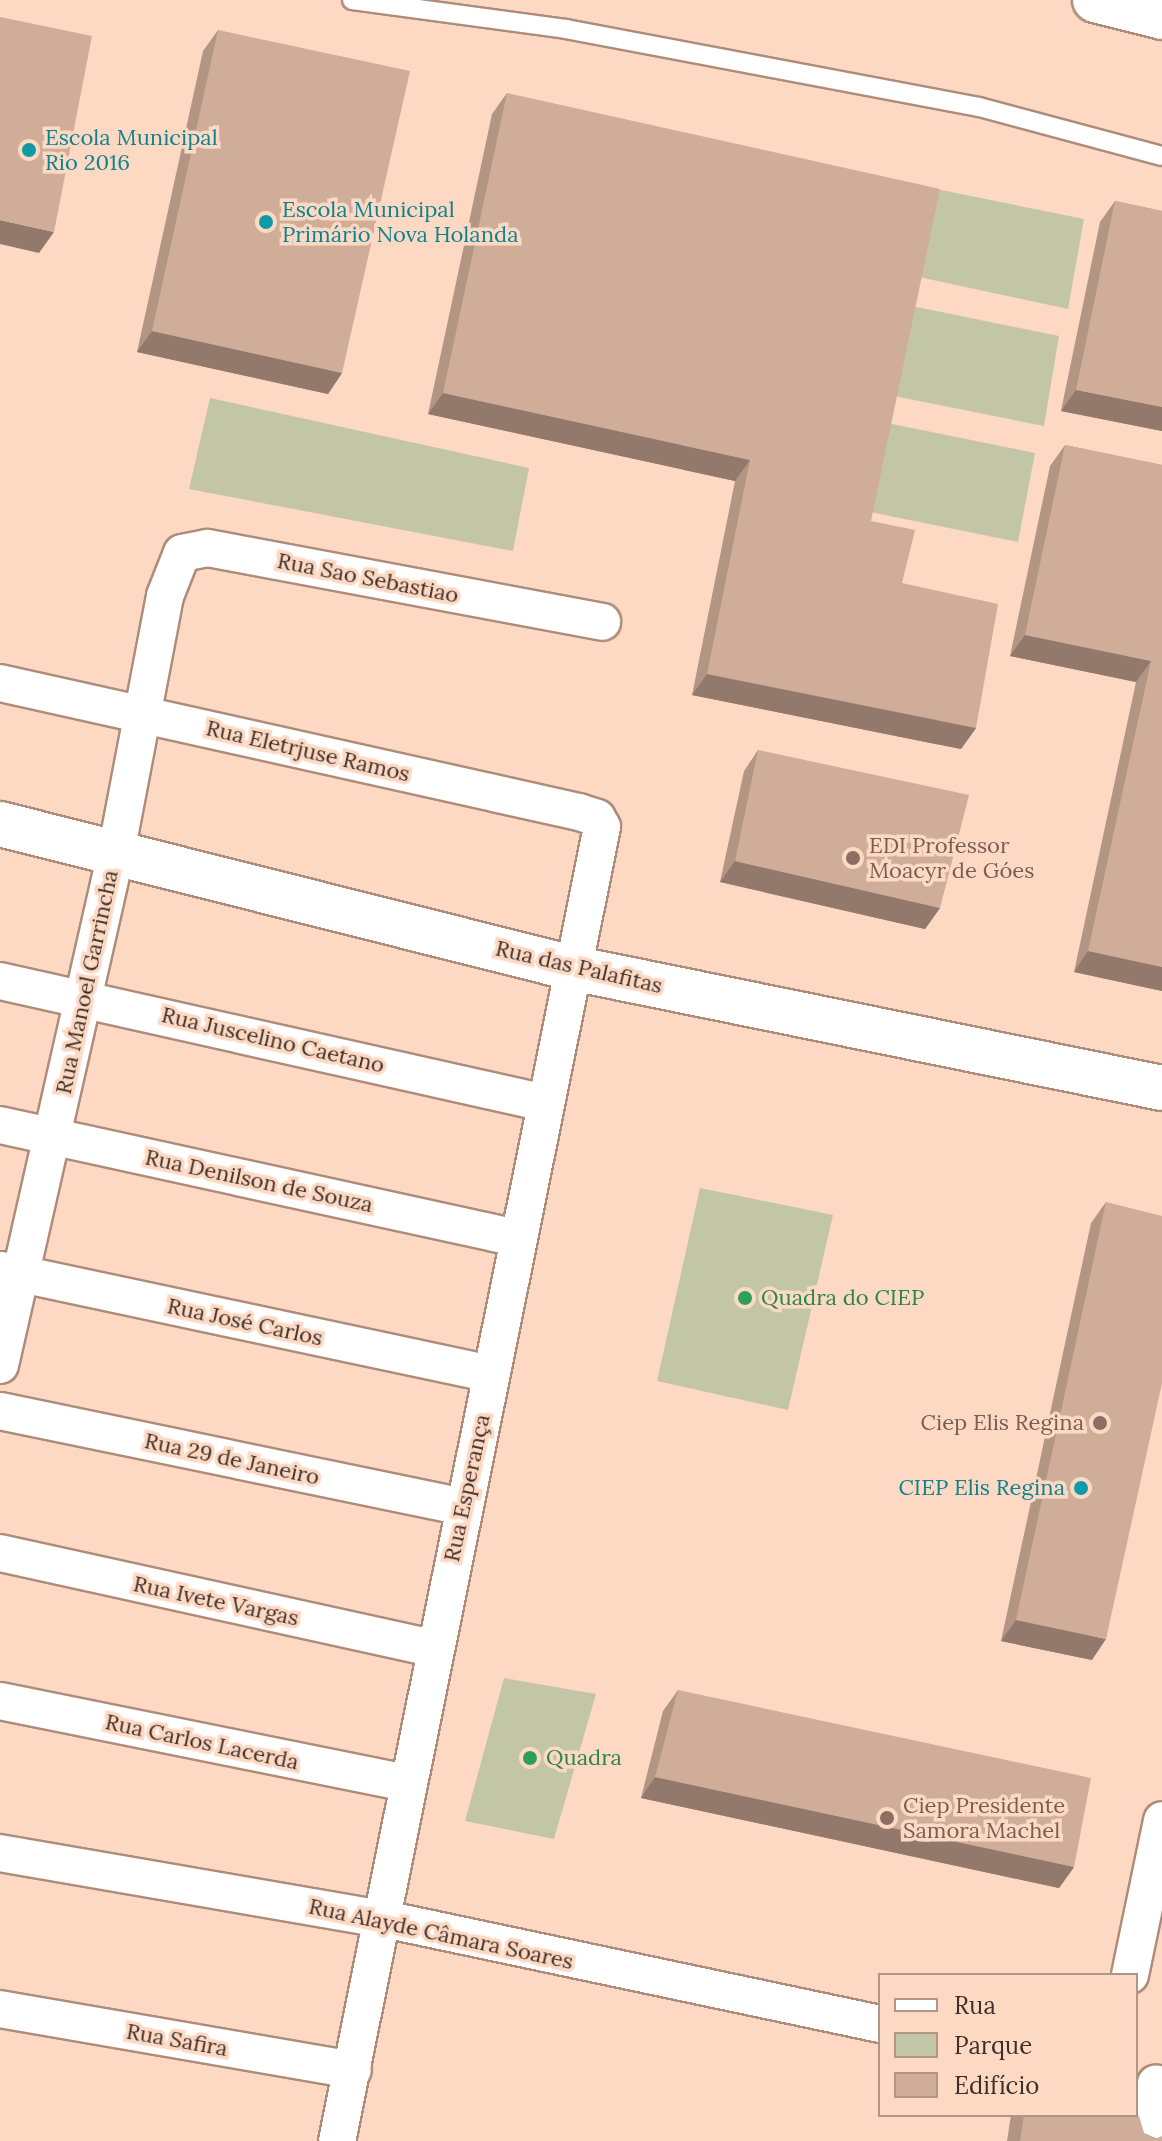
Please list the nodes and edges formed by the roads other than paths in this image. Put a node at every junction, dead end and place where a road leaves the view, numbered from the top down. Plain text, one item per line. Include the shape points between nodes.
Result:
1 (352, 0) edge
2 (1095, 0) edge
3 (1162, 17) edge
4 (1162, 156) edge
5 (165, 596) joint
6 (602, 622) dead end
7 (0, 683) edge
8 (145, 715) junction
9 (0, 824) edge
10 (601, 835) joint
11 (116, 853) junction
12 (572, 968) junction
13 (0, 981) edge
14 (83, 997) junction
15 (1162, 1088) edge
16 (545, 1103) junction
17 (0, 1125) edge
18 (53, 1136) junction
19 (517, 1238) junction
20 (11, 1272) edge
21 (0, 1365) edge
22 (490, 1374) junction
23 (0, 1411) edge
24 (463, 1507) junction
25 (0, 1553) edge
26 (433, 1648) junction
27 (0, 1701) edge
28 (405, 1783) junction
29 (1162, 1820) edge
30 (0, 1853) edge
31 (384, 1919) junction
32 (1130, 1973) edge
33 (0, 2009) edge
34 (878, 2024) edge
35 (353, 2070) junction
36 (1151, 2082) edge
37 (337, 2141) edge
38 (1143, 2141) edge

1 - 4 lane via 566,29 979,107
2 - 3 main road
5 - 6 street, Rua Sao Sebastiao via 182,553 208,548
5 - 8 street, Rua Manoel Garrincha
7 - 8 street, Rua Eletrjuse Ramos
8 - 10 street, Rua Eletrjuse Ramos via 579,812 597,818
8 - 11 street, Rua Manoel Garrincha
9 - 11 main road, Rua das Palafitas
10 - 12 street, Rua Esperança
11 - 12 main road, Rua das Palafitas
11 - 14 street, Rua Manoel Garrincha
12 - 15 main road, Rua das Palafitas
12 - 16 street, Rua Esperança
13 - 14 street, Rua Juscelino Caetano
14 - 16 street, Rua Juscelino Caetano
14 - 18 street, Rua Manoel Garrincha
16 - 19 street, Rua Esperança
17 - 18 street, Rua Denilson de Souza
18 - 19 street, Rua Denilson de Souza
18 - 20 street, Rua Manoel Garrincha
19 - 22 street, Rua Esperança
20 - 21 street, Rua Manoel Garrincha
20 - 22 street, Rua José Carlos
22 - 24 street, Rua Esperança
23 - 24 street, Rua 29 de Janeiro
24 - 26 street, Rua Esperança
25 - 26 street, Rua Ivete Vargas
26 - 28 street, Rua Esperança
27 - 28 street, Rua Carlos Lacerda
28 - 31 street, Rua Esperança
29 - 32 street
30 - 31 street, Rua Alayde Câmara Soares
31 - 34 street, Rua Alayde Câmara Soares
31 - 35 street, Rua Esperança
33 - 35 street, Rua Safira
35 - 37 street, Rua Esperança
36 - 38 street

